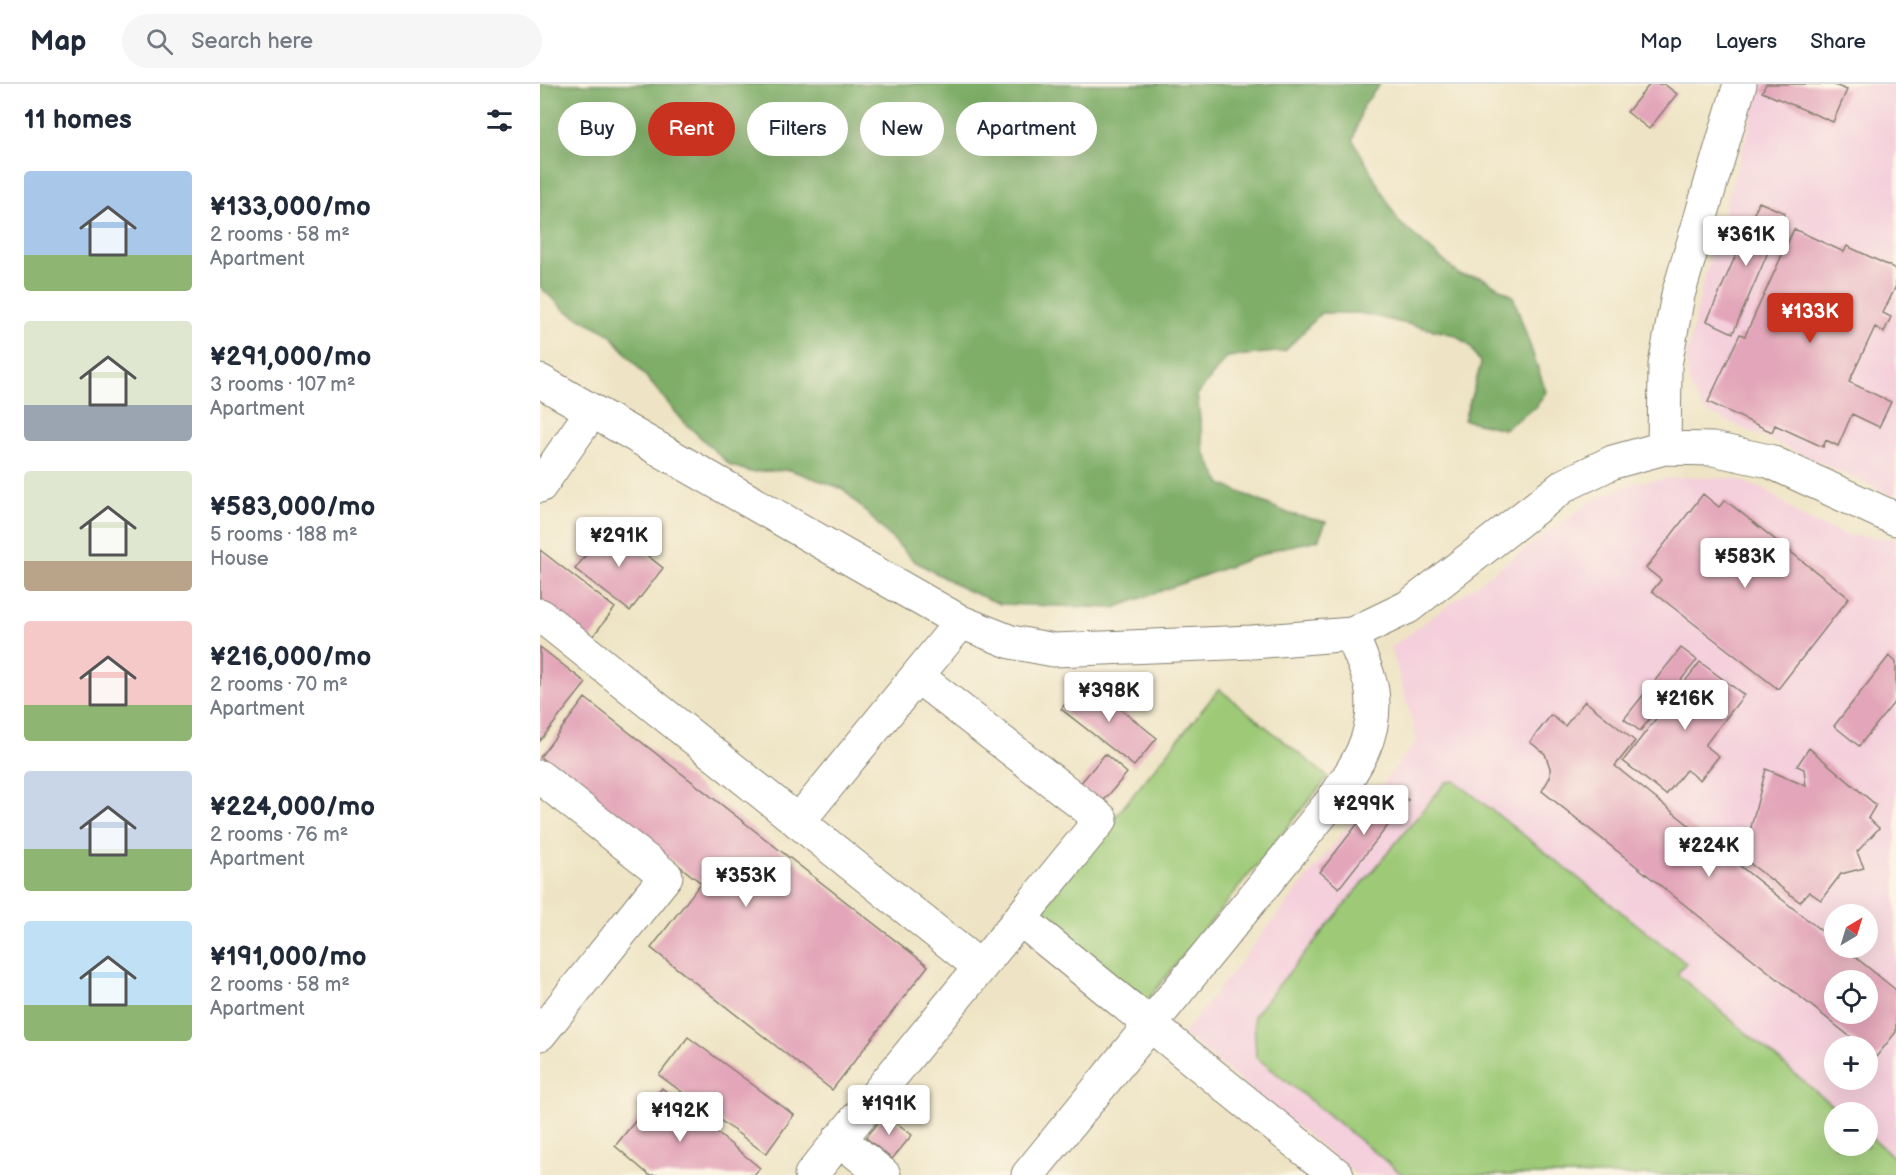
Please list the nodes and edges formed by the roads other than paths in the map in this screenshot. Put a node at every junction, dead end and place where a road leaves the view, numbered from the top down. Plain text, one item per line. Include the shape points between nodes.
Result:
1 (1740, 84) edge
2 (540, 381) edge
3 (592, 411) junction
4 (1664, 448) junction
5 (540, 486) edge
6 (1896, 519) edge
7 (540, 615) edge
8 (962, 622) junction
9 (1352, 634) junction
10 (917, 676) junction
11 (540, 777) edge
12 (798, 822) junction
13 (1020, 919) junction
14 (980, 967) junction
15 (1152, 1024) junction
16 (540, 1034) edge
17 (839, 1139) junction
18 (811, 1175) edge
19 (884, 1175) edge
20 (1028, 1175) edge
21 (1337, 1175) edge

1 - 4 street via 1678,295 1665,365
2 - 3 street
3 - 5 street
3 - 8 street
4 - 6 street via 1713,449 1769,461
4 - 9 street via 1613,462 1565,485 1408,607
7 - 12 street
8 - 9 street via 1011,642 1054,650
8 - 10 street
9 - 15 street via 1372,690 1372,730 1357,765
10 - 12 street
10 - 13 street via 1101,819
11 - 16 street via 666,876
12 - 14 street
13 - 14 street
13 - 15 street
14 - 17 street
15 - 20 street
15 - 21 street
17 - 18 street
17 - 19 street

